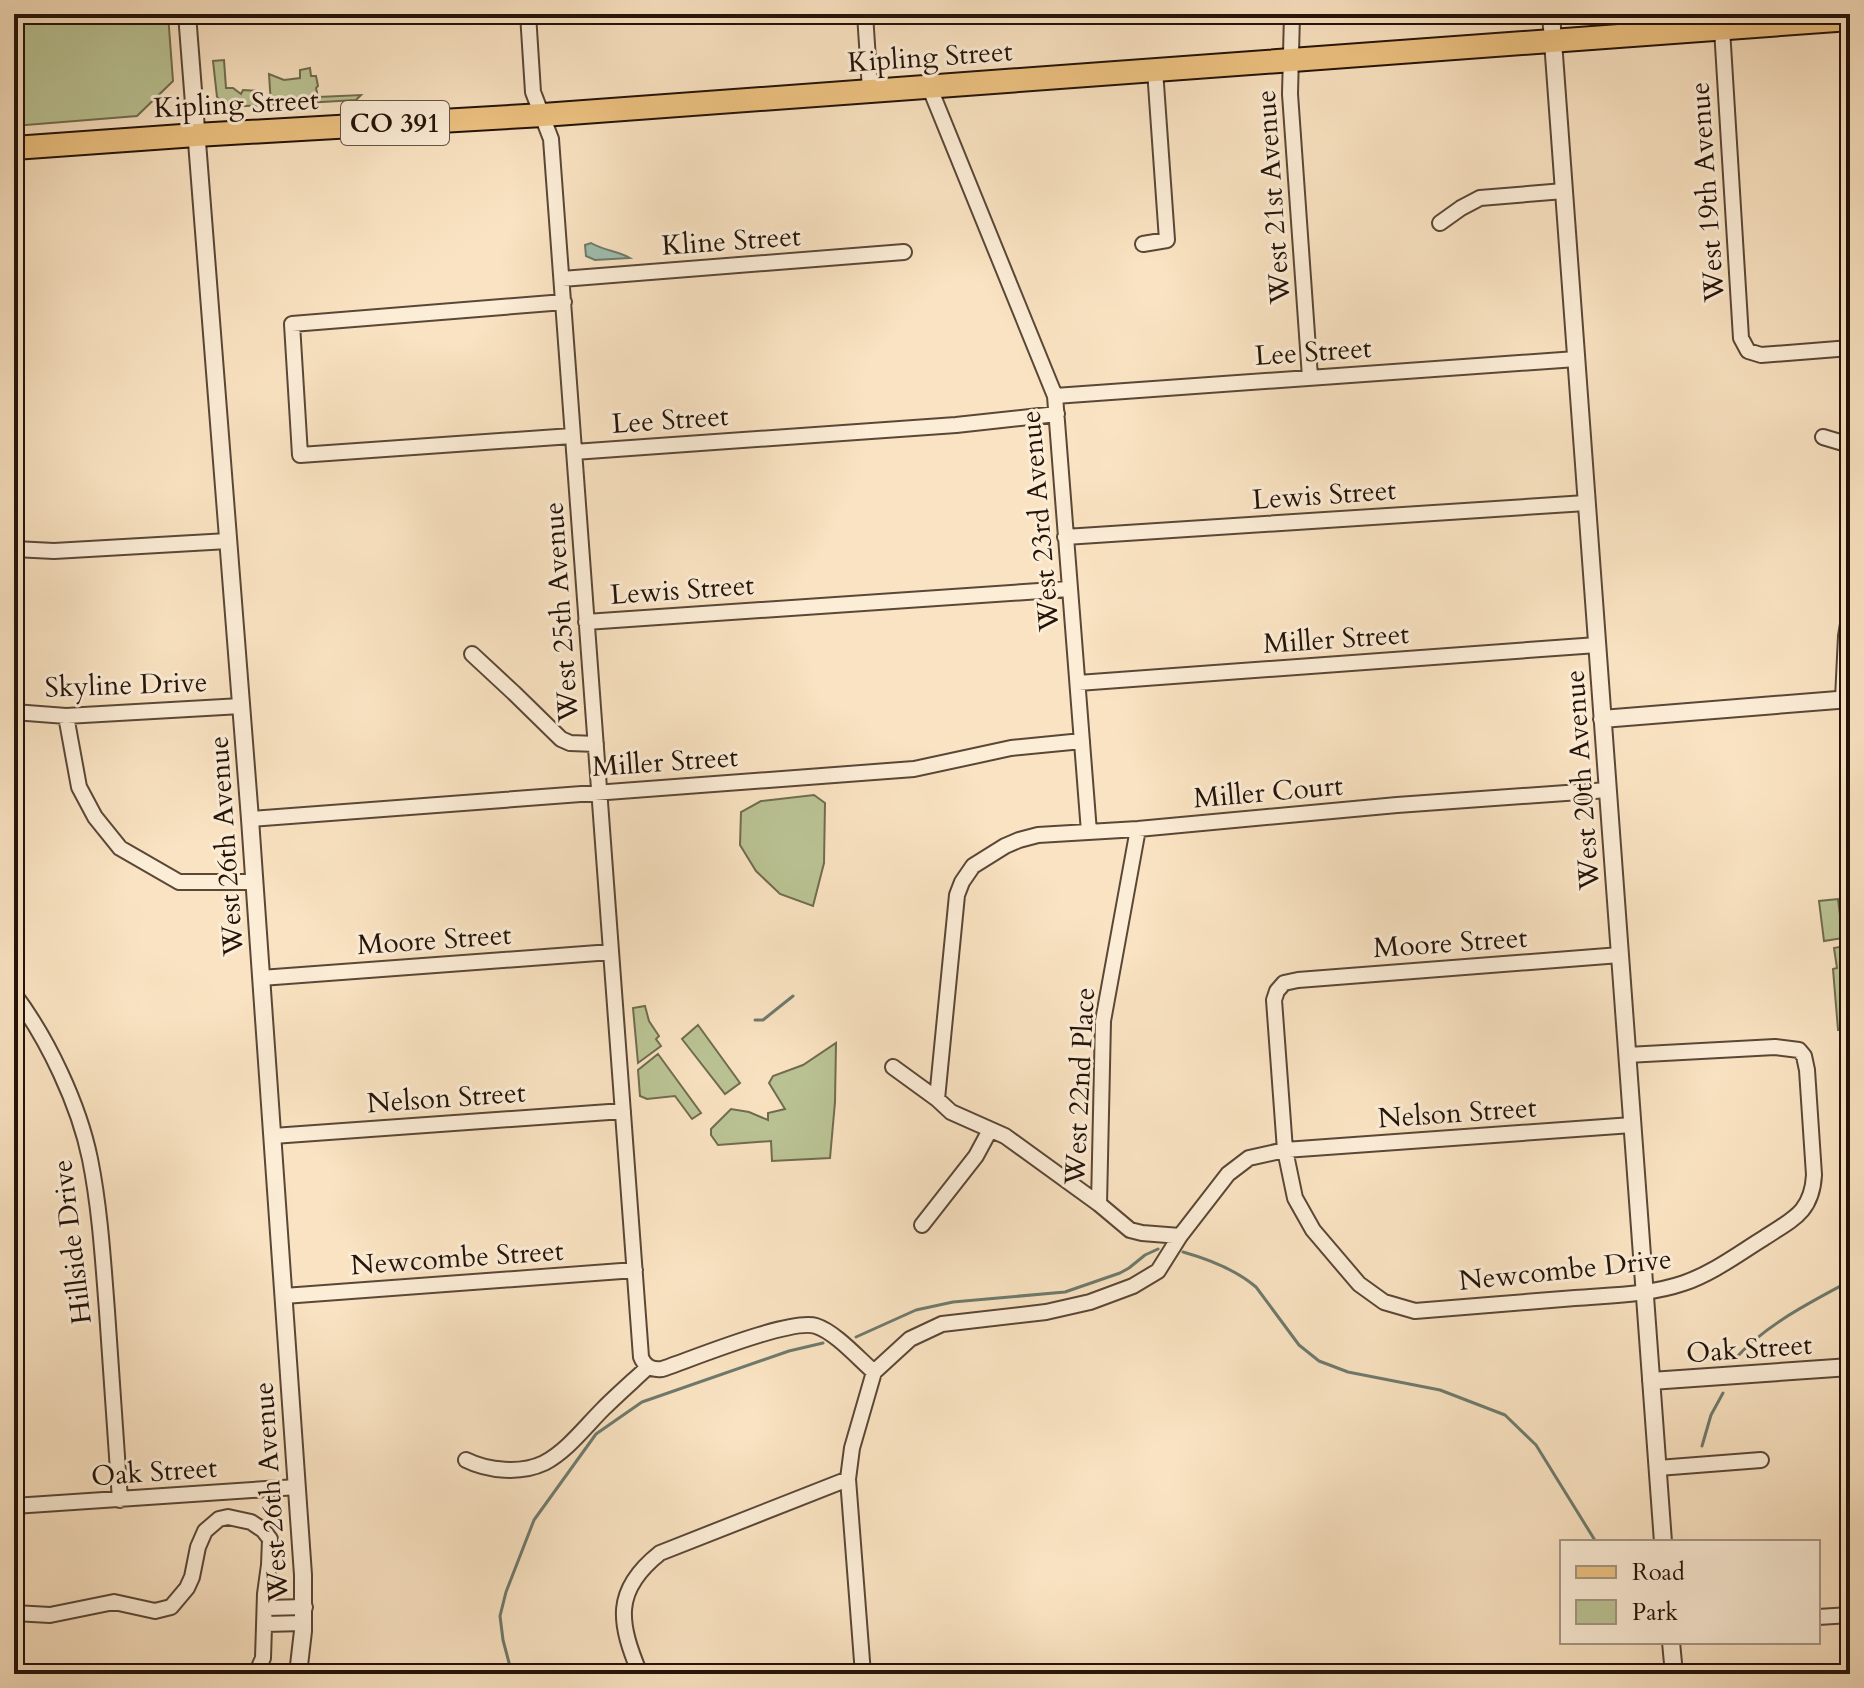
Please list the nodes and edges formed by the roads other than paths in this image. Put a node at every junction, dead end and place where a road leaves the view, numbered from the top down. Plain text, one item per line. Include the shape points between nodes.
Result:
1 (187, 14) edge
2 (528, 14) edge
3 (865, 14) edge
4 (1292, 14) edge
5 (1551, 14) edge
6 (1850, 19) edge
7 (1722, 29) junction
8 (1553, 41) junction
9 (1290, 60) junction
10 (1155, 70) junction
11 (929, 86) junction
12 (870, 90) junction
13 (543, 115) junction
14 (196, 135) junction
15 (14, 148) edge
16 (1564, 191) junction
17 (1440, 223) dead end
18 (1143, 244) dead end
19 (904, 252) dead end
20 (562, 279) junction
21 (564, 302) junction
22 (1850, 348) edge
23 (1576, 359) junction
24 (1310, 377) junction
25 (1055, 396) junction
26 (1057, 414) junction
27 (572, 436) junction
28 (1823, 437) dead end
29 (1850, 445) edge
30 (574, 452) junction
31 (1586, 503) junction
32 (1065, 537) junction
33 (228, 541) junction
34 (14, 549) edge
35 (1069, 589) junction
36 (1850, 612) edge
37 (586, 622) junction
38 (1597, 645) junction
39 (472, 654) dead end
40 (1078, 683) junction
41 (1846, 699) edge
42 (241, 706) junction
43 (14, 712) edge
44 (66, 716) junction
45 (1602, 719) junction
46 (1082, 741) junction
47 (596, 744) junction
48 (1608, 790) junction
49 (599, 792) junction
50 (250, 819) junction
51 (1138, 829) junction
52 (1089, 832) junction
53 (255, 882) junction
54 (611, 952) junction
55 (1620, 955) junction
56 (261, 978) junction
57 (1284, 983) joint
58 (15, 999) edge
59 (1627, 1055) junction
60 (893, 1067) dead end
61 (937, 1099) junction
62 (623, 1111) junction
63 (1632, 1125) junction
64 (990, 1130) junction
65 (273, 1136) junction
66 (1285, 1150) junction
67 (1099, 1204) junction
68 (922, 1225) dead end
69 (1180, 1236) junction
70 (635, 1270) junction
71 (1644, 1292) junction
72 (284, 1296) junction
73 (648, 1367) junction
74 (1850, 1367) edge
75 (874, 1372) junction
76 (1651, 1381) junction
77 (466, 1460) dead end
78 (1761, 1460) dead end
79 (1658, 1468) junction
80 (848, 1479) junction
81 (297, 1487) junction
82 (120, 1500) junction
83 (14, 1506) edge
84 (1663, 1540) edge
85 (266, 1608) junction
86 (14, 1613) edge
87 (304, 1615) junction
88 (1850, 1615) edge
89 (1820, 1617) edge
90 (265, 1624) junction
91 (1671, 1644) edge
92 (256, 1674) edge
93 (298, 1674) edge
94 (640, 1674) edge
95 (863, 1674) edge
96 (1674, 1674) edge

1 - 14 street, West 26th Avenue
2 - 13 street, West 25th Avenue via 533,92
3 - 12 street
4 - 9 street, West 21st Avenue
5 - 8 street, West 20th Avenue
6 - 7 main road, Kipling Street / CO 391
7 - 8 main road, Kipling Street / CO 391
7 - 22 street, West 19th Avenue via 1741,338 1748,351 1761,355
8 - 9 main road, Kipling Street / CO 391
8 - 16 street, West 20th Avenue
9 - 10 main road, Kipling Street / CO 391
9 - 24 street, West 21st Avenue
10 - 11 main road, Kipling Street / CO 391
10 - 18 street via 1167,240
11 - 12 main road, Kipling Street / CO 391
11 - 25 street, West 23rd Avenue
12 - 13 main road, Kipling Street / CO 391
13 - 14 main road, Kipling Street / CO 391
13 - 20 street, West 25th Avenue via 551,139
14 - 15 main road, Kipling Street / CO 391
14 - 33 street, West 26th Avenue
16 - 17 street via 1480,198
16 - 23 street, West 20th Avenue
19 - 20 street, Kline Street
20 - 21 street, West 25th Avenue
21 - 27 street, West 25th Avenue
21 - 27 street via 292,324 295,382 300,455
23 - 24 street, Lee Street
23 - 31 street, West 20th Avenue
24 - 25 street, Lee Street
25 - 26 street, West 23rd Avenue
26 - 30 street, Lee Street
26 - 32 street, West 23rd Avenue
27 - 30 street, West 25th Avenue
28 - 29 street
30 - 37 street, West 25th Avenue
31 - 32 street, Lewis Street
31 - 38 street, West 20th Avenue
32 - 35 street, West 23rd Avenue
33 - 34 street
33 - 42 street, West 26th Avenue
35 - 37 street, Lewis Street
35 - 40 street, West 23rd Avenue
36 - 41 street
37 - 47 street, West 25th Avenue
38 - 40 street, Miller Street
38 - 45 street, West 20th Avenue
39 - 47 street via 561,739
40 - 46 street, West 23rd Avenue
41 - 45 street
42 - 44 street, Skyline Drive
42 - 50 street, West 26th Avenue
43 - 44 street, Skyline Drive
44 - 53 street via 79,787 120,848 179,882
45 - 48 street, West 20th Avenue
46 - 49 street, Miller Street via 1011,748 914,769
46 - 52 street, West 23rd Avenue
47 - 49 street, West 25th Avenue
48 - 51 street, Miller Court
48 - 55 street, West 20th Avenue
49 - 50 street, Miller Street
49 - 54 street, West 25th Avenue
50 - 53 street, West 26th Avenue
51 - 52 street, Miller Court
51 - 67 street, West 22nd Place via 1103,1021
52 - 61 street, Miller Court via 1019,840 973,866 962,882
53 - 56 street, West 26th Avenue
54 - 56 street, Moore Street
54 - 62 street, West 25th Avenue
55 - 57 street, Moore Street
55 - 59 street, West 20th Avenue
56 - 65 street, West 26th Avenue
57 - 66 street, Newcombe Drive via 1274,1000
58 - 82 street, Hillside Drive via 38,1029 76,1110 90,1156
59 - 63 street, West 20th Avenue
59 - 71 street, Newcombe Drive via 1775,1047 1799,1050 1807,1070 1814,1175 1808,1204 1705,1274
60 - 61 street
61 - 64 street via 951,1112
62 - 65 street, Nelson Street
62 - 70 street, West 25th Avenue
63 - 66 street, Nelson Street
63 - 71 street, West 20th Avenue
64 - 67 street
64 - 68 street
65 - 72 street, West 26th Avenue
66 - 69 street, Nelson Street via 1249,1158 1228,1174
66 - 71 street, Newcombe Drive via 1295,1198 1313,1230 1359,1284 1384,1302 1415,1311
67 - 69 street via 1130,1230
69 - 75 street, Nelson Street via 1158,1271 1133,1286 1046,1312 942,1324 910,1339
70 - 72 street, Newcombe Street
70 - 73 street, West 25th Avenue via 641,1352
71 - 76 street, West 20th Avenue
72 - 81 street, West 26th Avenue
73 - 75 street via 662,1369 808,1324 832,1336
73 - 77 street via 544,1463 500,1470
74 - 76 street, Oak Street
75 - 80 street
76 - 79 street, West 20th Avenue
78 - 79 street
79 - 84 street, West 20th Avenue
80 - 94 street via 646,1563 625,1598 623,1617
80 - 95 street
81 - 82 street, Oak Street
81 - 87 street, West 26th Avenue
82 - 83 street, Oak Street
85 - 86 street via 270,1539 251,1522 228,1517 205,1531 192,1577 171,1607 155,1611 114,1602 50,1615
85 - 87 street
85 - 90 street
87 - 90 street
87 - 93 street, West 26th Avenue
88 - 89 street
90 - 92 street via 263,1658
91 - 96 street

